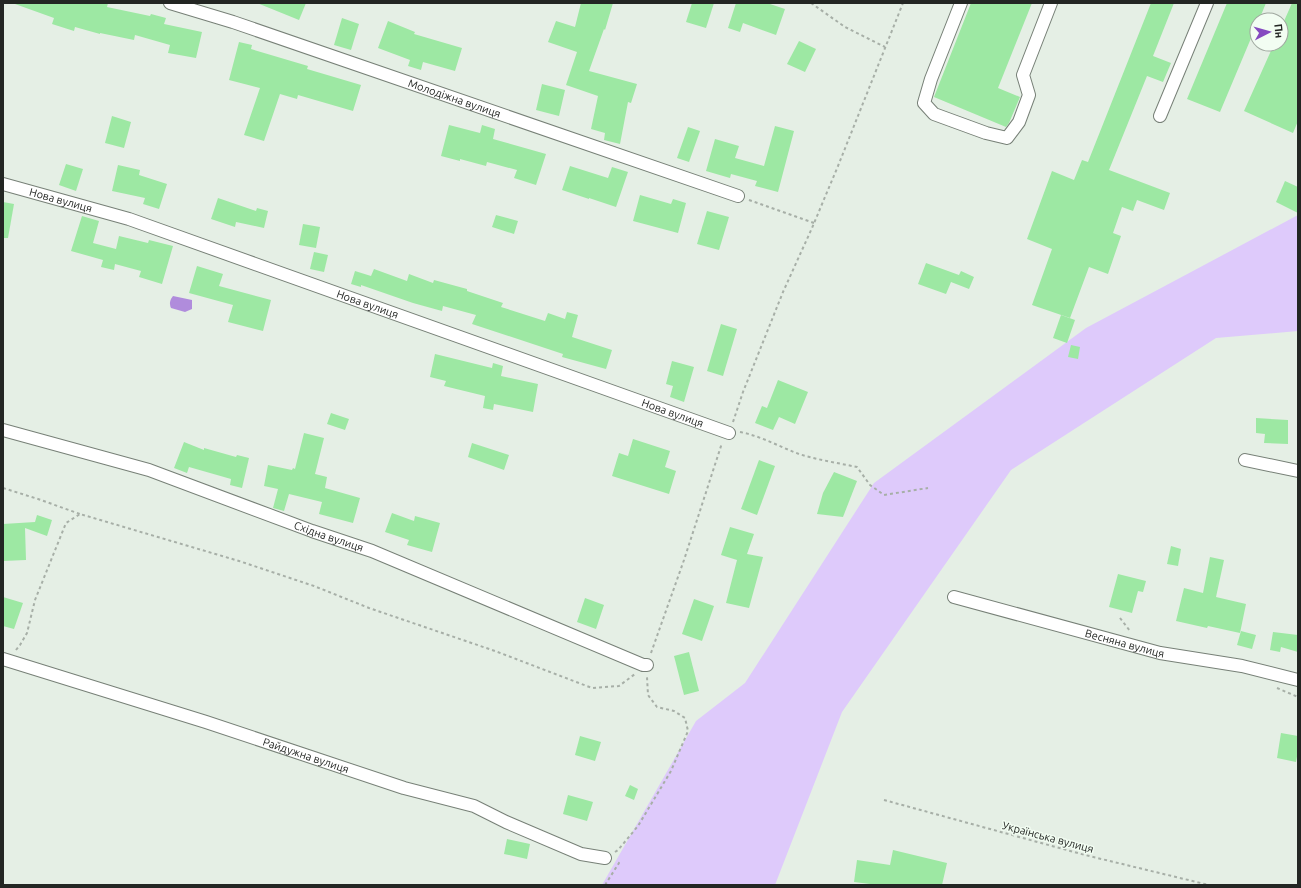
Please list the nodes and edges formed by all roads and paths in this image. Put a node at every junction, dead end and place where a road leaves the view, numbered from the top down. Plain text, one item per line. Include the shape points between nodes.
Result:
1 (170, 3) edge
2 (811, 3) edge
3 (903, 3) edge
4 (961, 3) edge
5 (1051, 3) edge
6 (1207, 3) edge
7 (885, 47) junction
8 (1160, 116) dead end
9 (3, 184) edge
10 (738, 196) joint
11 (814, 224) junction
12 (3, 430) edge
13 (729, 433) junction
14 (1245, 460) dead end
15 (1298, 471) edge
16 (3, 488) edge
17 (928, 488) dead end
18 (80, 514) junction
19 (954, 597) dead end
20 (15, 650) dead end
21 (3, 659) edge
22 (647, 665) junction
23 (1298, 680) edge
24 (884, 800) dead end
25 (605, 858) junction
26 (605, 885) edge
27 (1208, 885) edge

1 - 10 street, Молодіжна вулиця via 240,24
2 - 7 path via 845,27
3 - 7 path
4 - 5 street via 924,103 934,114 986,134 1007,138 1019,122 1029,95 1023,75
6 - 8 street
7 - 11 path
9 - 13 street, Нова вулиця via 129,219
10 - 11 path
11 - 13 path via 772,320
12 - 22 street, Східна вулиця via 149,470 372,551
13 - 17 path via 742,432 818,460 857,467 870,485 884,495
13 - 22 path via 723,440
14 - 15 street
16 - 18 path
18 - 20 path via 66,523 34,600 27,633
18 - 22 path via 314,586 368,608 495,651 592,688 619,686
19 - 23 street, Весняна вулиця via 1160,653 1242,666
21 - 25 street, Райдужна вулиця via 206,722 404,788 474,806 581,854
22 - 25 path via 648,695 657,707 674,711 685,718 688,731 671,771 638,826 618,850
24 - 27 path, Українська вулиця via 1085,855
25 - 26 path via 619,863

